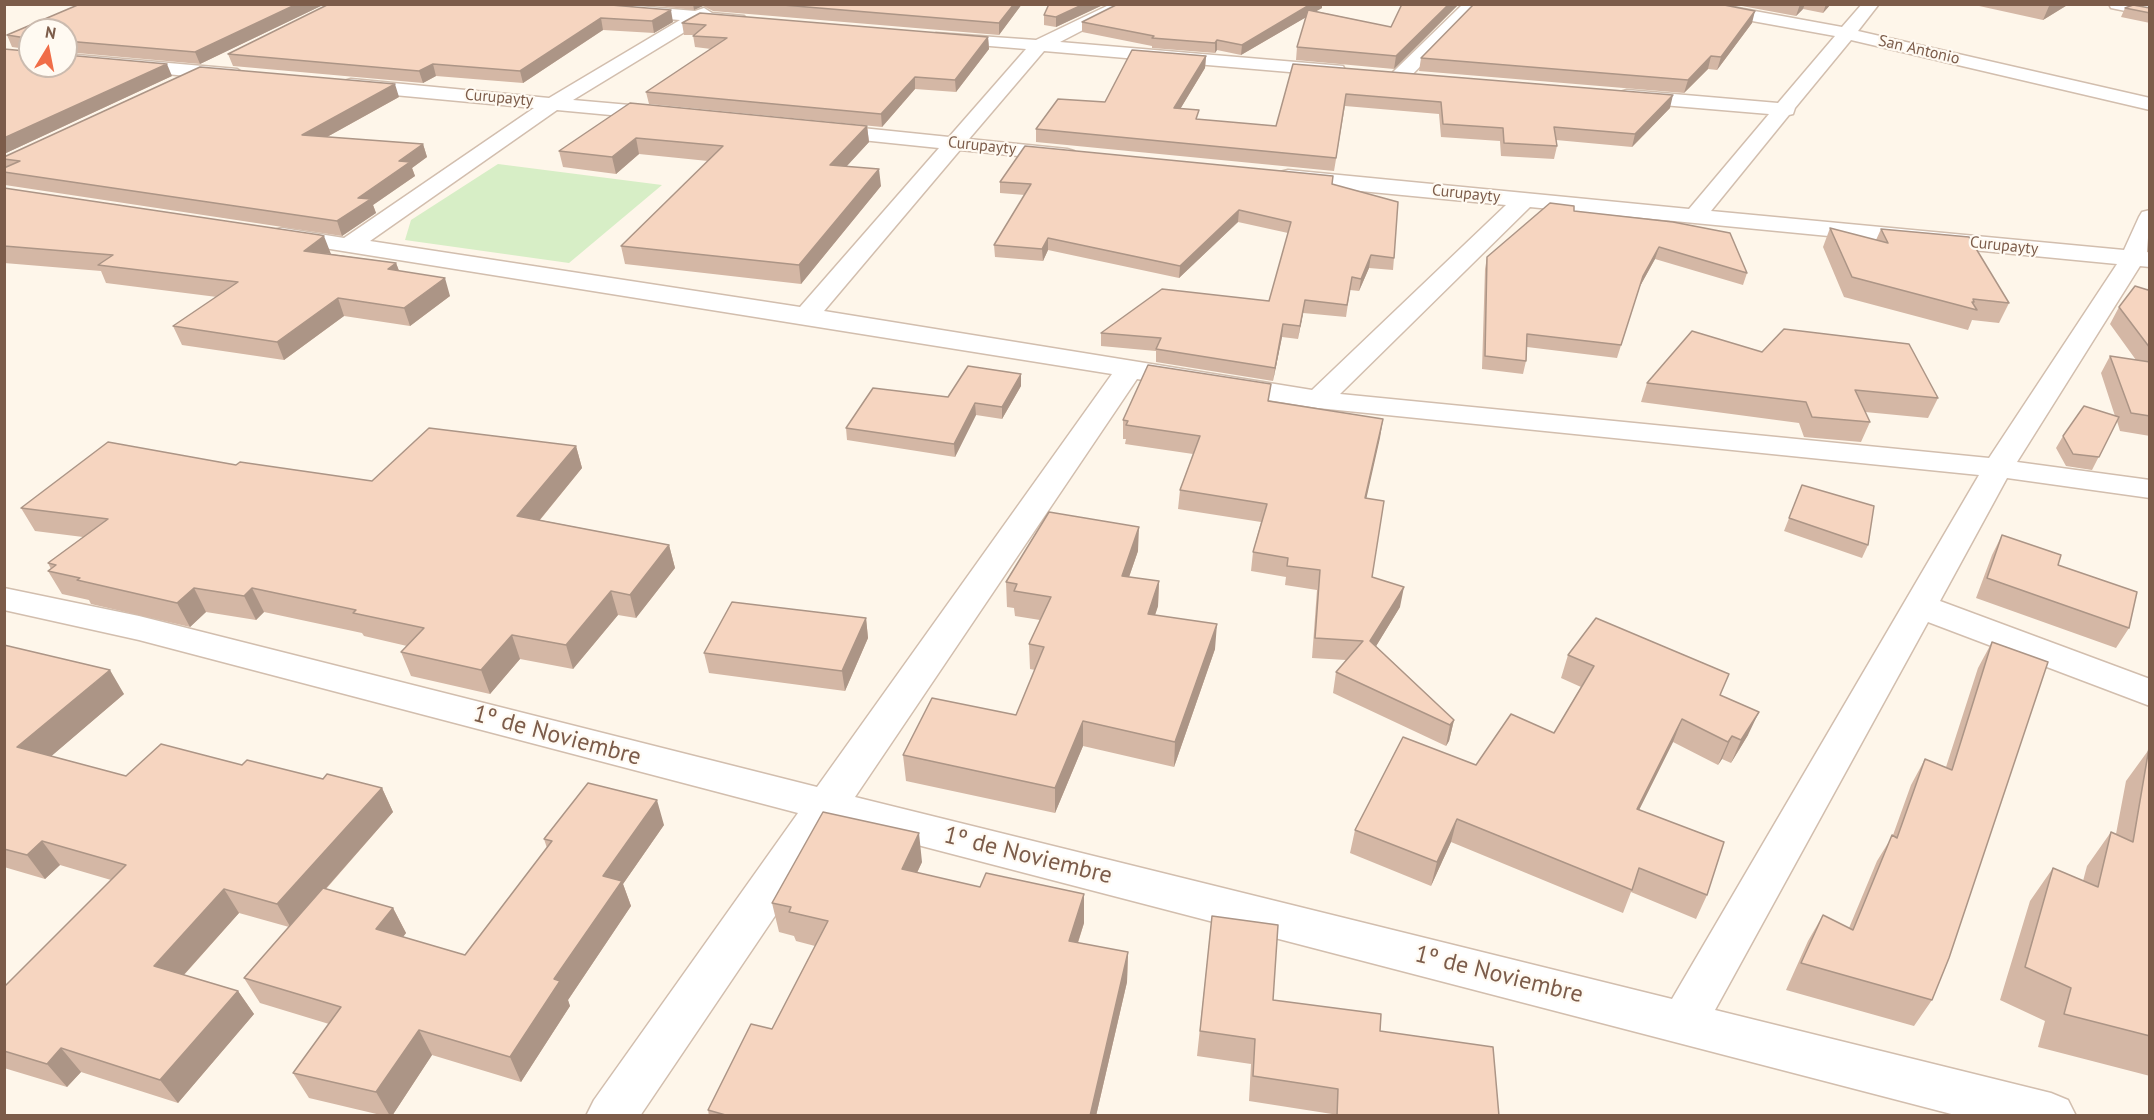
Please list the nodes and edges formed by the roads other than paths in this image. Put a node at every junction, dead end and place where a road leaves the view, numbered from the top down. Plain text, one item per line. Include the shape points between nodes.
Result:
1 (547, 4) edge
2 (716, 4) edge
3 (1125, 4) edge
4 (1473, 4) edge
5 (1686, 4) edge
6 (1871, 4) edge
7 (2117, 4) edge
8 (2150, 11) edge
9 (699, 16) junction
10 (758, 21) edge
11 (1845, 33) junction
12 (922, 35) edge
13 (1039, 45) junction
14 (232, 57) edge
15 (78, 60) edge
16 (201, 71) junction
17 (1353, 72) edge
18 (1377, 74) edge
19 (1400, 76) junction
20 (260, 77) edge
21 (1423, 78) edge
22 (330, 83) edge
23 (170, 86) edge
24 (1611, 94) edge
25 (554, 103) junction
26 (2150, 104) edge
27 (1786, 110) junction
28 (684, 116) edge
29 (801, 128) edge
30 (955, 143) junction
31 (1085, 156) edge
32 (1263, 174) edge
33 (1524, 200) junction
34 (1696, 215) junction
35 (2150, 217) edge
36 (257, 231) edge
37 (349, 245) junction
38 (2141, 259) edge
39 (806, 316) junction
40 (1129, 370) junction
41 (1318, 400) junction
42 (1998, 468) junction
43 (2150, 489) edge
44 (4, 599) edge
45 (1919, 606) junction
46 (2150, 693) edge
47 (825, 805) junction
48 (1684, 1021) junction
49 (611, 1116) edge
50 (2051, 1116) edge

1 - 9 street
2 - 9 street
3 - 13 street
4 - 19 street
5 - 11 street, San Antonio
6 - 11 street
7 - 8 street
9 - 10 street
9 - 25 street
11 - 26 street, San Antonio
11 - 27 street
12 - 13 street
13 - 17 street
13 - 30 street
14 - 16 street
15 - 16 street
16 - 20 street
16 - 23 street
18 - 19 street
19 - 21 street
22 - 25 street, Curupayty
24 - 27 street
25 - 28 street, Curupayty
25 - 37 street
27 - 34 street
29 - 30 street, Curupayty
30 - 31 street, Curupayty
30 - 39 street
32 - 33 street, Curupayty
33 - 34 street, Curupayty
33 - 41 street
34 - 38 street, Curupayty
35 - 38 street
36 - 37 street
37 - 39 street
38 - 42 street
39 - 40 street
40 - 41 street
40 - 47 street
41 - 42 street
42 - 43 street
42 - 45 street
44 - 47 street, 1º de Noviembre via 150,631
45 - 46 street
45 - 48 street
47 - 48 street, 1º de Noviembre
47 - 49 street
48 - 50 street, 1º de Noviembre

